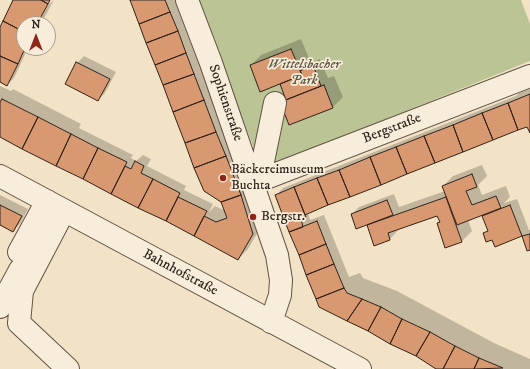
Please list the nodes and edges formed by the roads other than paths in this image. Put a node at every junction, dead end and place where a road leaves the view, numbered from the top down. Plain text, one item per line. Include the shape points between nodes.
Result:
1 (187, 0) edge
2 (530, 76) edge
3 (275, 103) dead end
4 (0, 176) edge
5 (256, 182) junction
6 (55, 206) junction
7 (19, 252) dead end
8 (0, 307) edge
9 (271, 322) junction
10 (68, 369) edge
11 (360, 369) edge

1 - 5 street, Sophienstraße
2 - 5 street, Bergstraße
3 - 5 street
4 - 6 street, Bahnhofstraße
5 - 9 street, Sophienstraße via 278,255 281,280 280,295
6 - 7 street
6 - 8 street
6 - 9 street, Bahnhofstraße
6 - 10 street via 22,291 19,323
9 - 11 street, Bahnhofstraße

